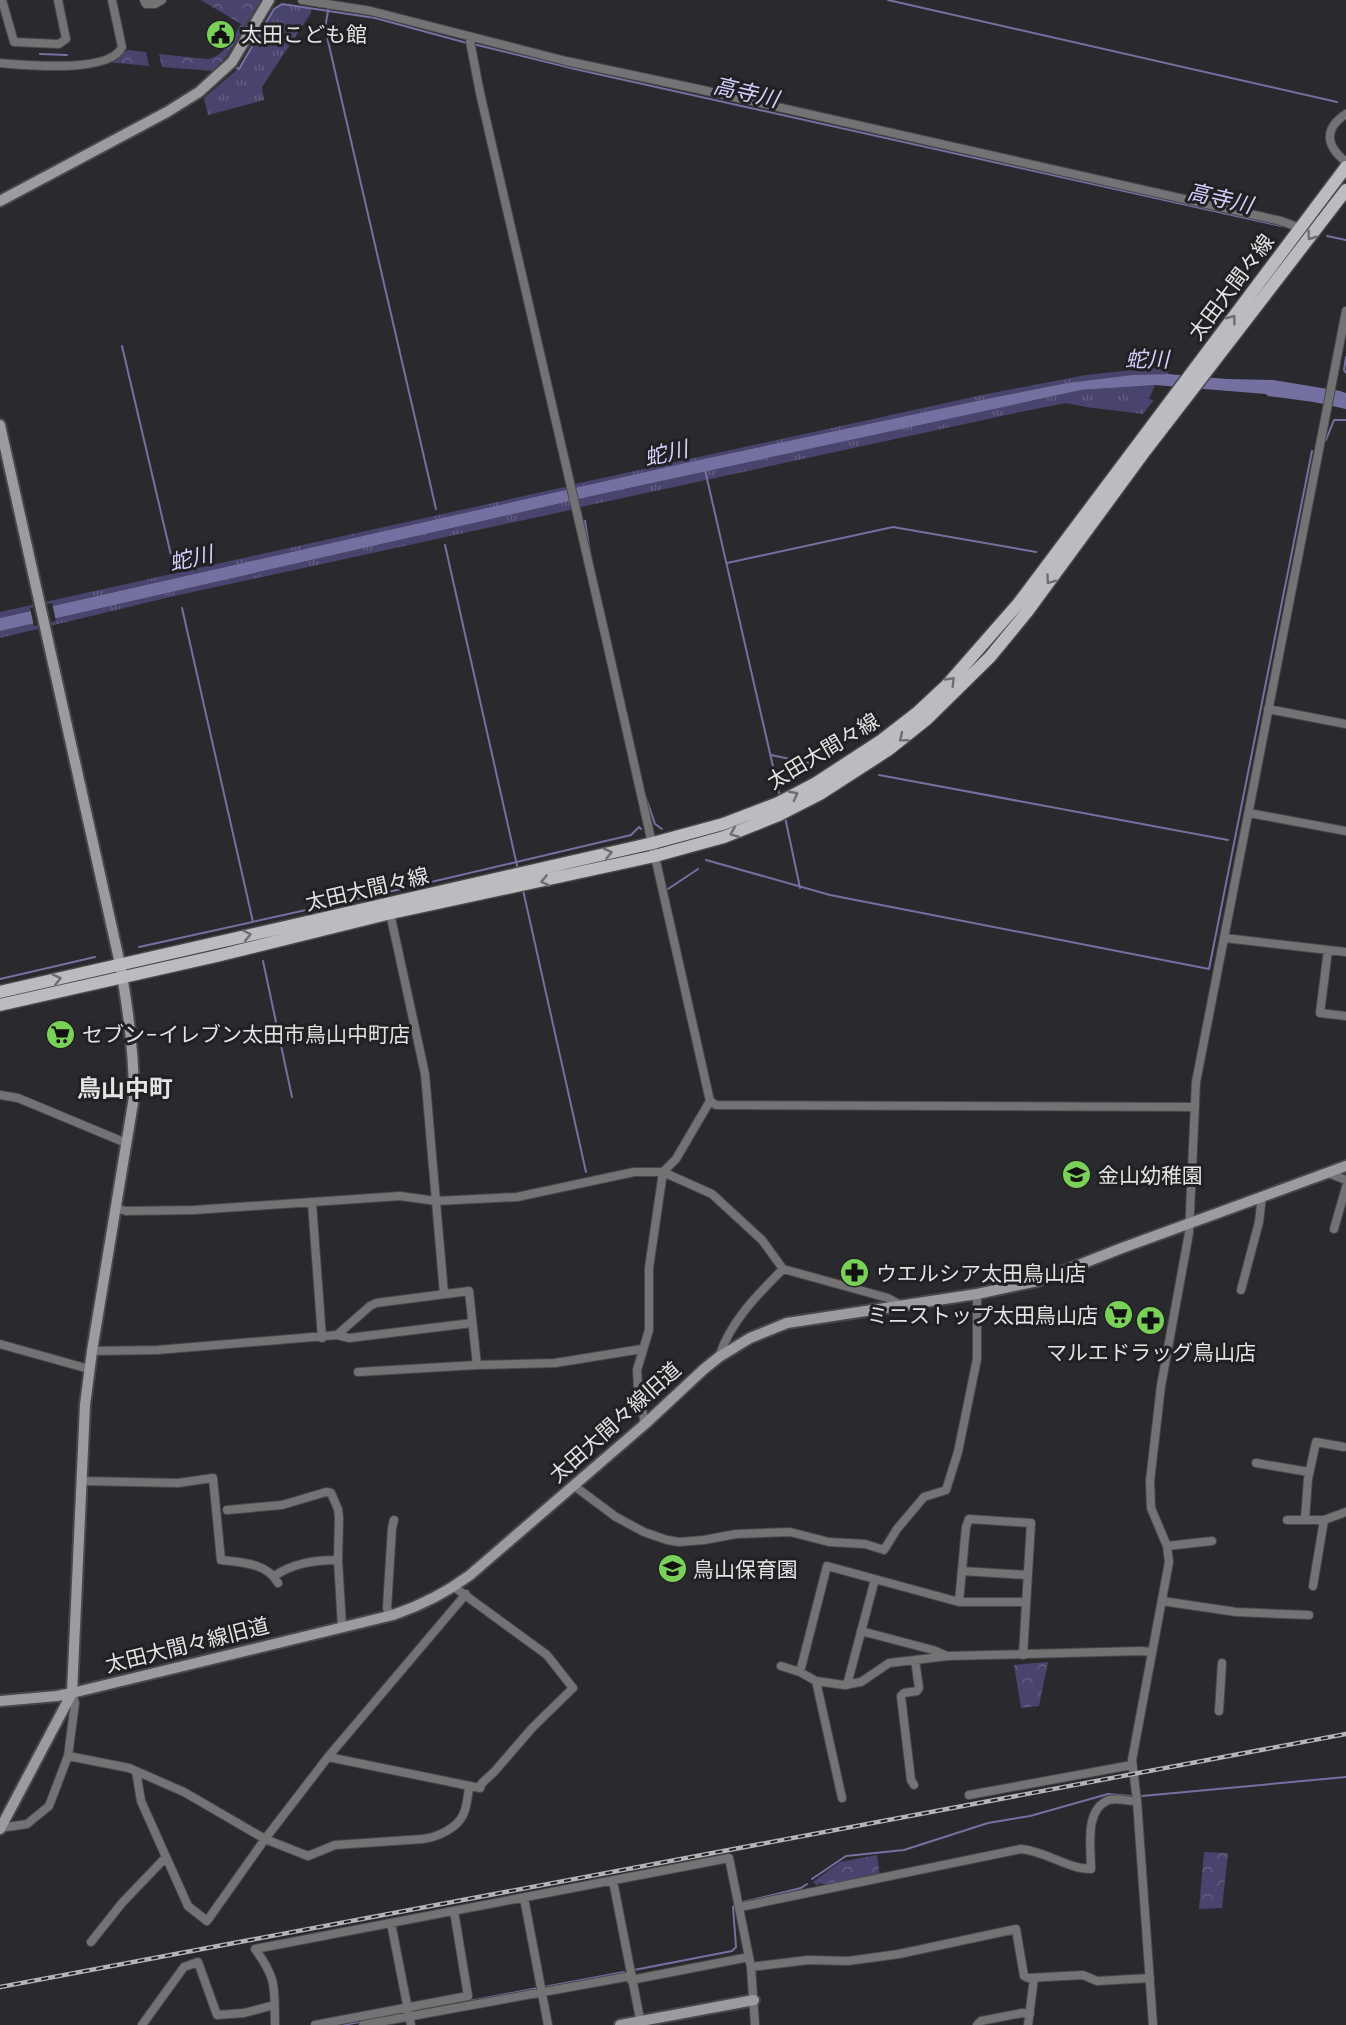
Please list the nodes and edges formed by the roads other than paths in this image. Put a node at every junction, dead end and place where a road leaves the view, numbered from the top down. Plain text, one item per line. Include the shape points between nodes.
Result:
1 (2, 0) edge
2 (58, 0) edge
3 (112, 0) edge
4 (144, 0) edge
5 (162, 0) edge
6 (269, 0) edge
7 (302, 0) edge
8 (469, 36) junction
9 (0, 63) edge
10 (1346, 114) edge
11 (1346, 162) edge
12 (1346, 167) edge
13 (1346, 190) edge
14 (0, 201) edge
15 (1300, 228) junction
16 (1346, 311) edge
17 (0, 424) edge
18 (1269, 709) junction
19 (1346, 724) edge
20 (1249, 813) junction
21 (1346, 831) edge
22 (653, 843) junction
23 (655, 856) junction
24 (390, 913) junction
25 (1225, 938) junction
26 (1328, 950) junction
27 (1346, 952) edge
28 (120, 964) junction
29 (123, 977) junction
30 (0, 992) edge
31 (0, 1005) edge
32 (1346, 1016) edge
33 (0, 1095) edge
34 (710, 1101) junction
35 (1195, 1107) junction
36 (126, 1143) junction
37 (1346, 1166) edge
38 (663, 1172) junction
39 (1328, 1173) junction
40 (1346, 1180) edge
41 (1346, 1187) edge
42 (1262, 1196) junction
43 (436, 1201) junction
44 (312, 1203) junction
45 (115, 1209) junction
46 (1190, 1224) junction
47 (1334, 1229) dead end
48 (783, 1269) junction
49 (1241, 1290) dead end
50 (444, 1294) junction
51 (978, 1294) junction
52 (900, 1305) junction
53 (472, 1323) junction
54 (337, 1335) junction
55 (322, 1338) junction
56 (0, 1344) edge
57 (642, 1349) junction
58 (92, 1351) junction
59 (719, 1357) junction
60 (477, 1365) junction
61 (89, 1369) junction
62 (358, 1372) dead end
63 (645, 1424) junction
64 (1344, 1447) dead end
65 (1256, 1463) dead end
66 (1310, 1472) junction
67 (83, 1481) junction
68 (573, 1485) junction
69 (227, 1510) dead end
70 (1346, 1512) edge
71 (1305, 1519) junction
72 (394, 1520) dead end
73 (1287, 1520) dead end
74 (1324, 1520) junction
75 (1212, 1541) dead end
76 (1167, 1546) junction
77 (338, 1560) junction
78 (962, 1571) junction
79 (1028, 1575) junction
80 (875, 1579) junction
81 (1313, 1586) dead end
82 (454, 1587) junction
83 (466, 1594) junction
84 (1162, 1601) junction
85 (959, 1602) junction
86 (1026, 1602) junction
87 (1309, 1615) dead end
88 (390, 1616) junction
89 (342, 1627) junction
90 (861, 1631) junction
91 (1152, 1652) junction
92 (1023, 1655) junction
93 (948, 1656) junction
94 (915, 1660) junction
95 (1222, 1663) dead end
96 (781, 1666) dead end
97 (800, 1672) junction
98 (816, 1681) junction
99 (847, 1685) junction
100 (72, 1693) junction
101 (0, 1701) edge
102 (1219, 1711) dead end
103 (68, 1756) junction
104 (328, 1757) junction
105 (1132, 1765) junction
106 (136, 1771) junction
107 (914, 1785) dead end
108 (469, 1786) junction
109 (969, 1795) dead end
110 (842, 1798) dead end
111 (1137, 1801) junction
112 (0, 1828) edge
113 (265, 1839) junction
114 (166, 1857) junction
115 (613, 1881) junction
116 (524, 1898) junction
117 (740, 1907) junction
118 (454, 1911) junction
119 (392, 1923) junction
120 (91, 1942) dead end
121 (749, 1957) junction
122 (752, 1967) junction
123 (631, 1978) junction
124 (1034, 1978) junction
125 (1150, 1978) junction
126 (542, 1992) junction
127 (754, 2000) junction
128 (274, 2005) junction
129 (407, 2007) junction
130 (1030, 2014) junction
131 (409, 2016) junction
132 (641, 2023) edge
133 (142, 2025) edge
134 (275, 2025) edge
135 (315, 2025) edge
136 (363, 2025) edge
137 (411, 2025) edge
138 (548, 2025) edge
139 (620, 2025) edge
140 (755, 2025) edge
141 (977, 2025) edge
142 (1028, 2025) edge
143 (1153, 2025) edge

1 - 2 street via 16,44 59,44 66,39
3 - 9 street via 122,46 118,53 69,66
4 - 5 street via 150,5
6 - 14 street via 231,62 199,92
7 - 8 street via 371,11
8 - 15 street
8 - 22 street
10 - 11 street via 1332,127 1329,137 1331,147
12 - 15 main road, 太田大間々線
13 -> 23 main road, 太田大間々線 via 1020,621 990,657 927,719 853,774 779,815 724,837
22 -> 15 main road, 太田大間々線 via 723,824 778,803 848,763 918,712 974,656 1018,604
16 - 18 street
17 - 28 street
18 - 19 street
18 - 20 street
20 - 21 street
20 - 25 street
22 - 23 street
28 -> 22 main road, 太田大間々線
23 -> 24 main road, 太田大間々線
23 - 34 street
24 - 29 main road, 太田大間々線
24 - 43 street via 425,1074
25 - 26 street
25 - 35 street via 1196,1082
26 - 27 street
26 - 32 street via 1320,1013
28 - 29 street
30 -> 28 main road, 太田大間々線
29 - 31 main road, 太田大間々線
29 - 36 street via 134,1065 134,1097
33 - 36 street via 18,1098
34 - 35 street via 716,1105
34 - 38 street via 676,1159
35 - 46 street
36 - 45 street
37 - 39 street, 太田大間々線旧道
38 - 43 street via 634,1172 517,1197
38 - 48 street via 712,1194 762,1240
38 - 57 street via 649,1268 649,1330
39 - 40 street
39 - 42 street, 太田大間々線旧道
41 - 47 street
42 - 46 street, 太田大間々線旧道
42 - 49 street
43 - 44 street via 400,1196
43 - 50 street
44 - 45 street via 194,1210
44 - 55 street
45 - 58 street
46 - 51 street, 太田大間々線旧道 via 1038,1281
46 - 76 street via 1161,1386 1150,1481 1151,1508
48 - 52 street via 888,1298
48 - 59 street via 746,1309 724,1340
50 - 53 street via 469,1292
50 - 54 street via 376,1303
51 - 52 street, 太田大間々線旧道
51 - 68 street via 977,1359 946,1490 924,1497 884,1550 790,1532 667,1540 616,1517
52 - 59 street, 太田大間々線旧道 via 787,1323 750,1338
53 - 54 street via 349,1338
53 - 60 street
54 - 55 street
55 - 58 street
56 - 61 street
57 - 60 street via 555,1363
57 - 63 street via 637,1370
58 - 61 street
59 - 63 street, 太田大間々線旧道
60 - 62 street
61 - 67 street
63 - 68 street, 太田大間々線旧道
64 - 66 street via 1316,1442
65 - 66 street
66 - 71 street
67 - 77 street via 178,1483 213,1478 221,1560 248,1562 276,1580 285,1570
67 - 100 street
68 - 82 street, 太田大間々線旧道
69 - 77 street via 282,1505 331,1492 338,1509
70 - 74 street
71 - 73 street
71 - 74 street
72 - 88 street via 387,1608
74 - 81 street
75 - 76 street
76 - 84 street via 1169,1562
77 - 89 street
78 - 79 street
78 - 79 street via 969,1519 1031,1522
78 - 85 street
79 - 86 street
80 - 85 street
80 - 90 street
80 - 97 street via 827,1566
82 - 83 street
82 - 88 street, 太田大間々線旧道
83 - 104 street
83 - 108 street via 546,1655 573,1688 480,1788
84 - 87 street via 1236,1612
84 - 91 street
85 - 86 street
86 - 92 street
88 - 89 street, 太田大間々線旧道
89 - 100 street, 太田大間々線旧道
90 - 93 street
90 - 99 street
91 - 92 street
91 - 105 street
92 - 93 street
93 - 94 street
94 - 99 street via 889,1663 861,1682
94 - 107 street via 919,1688 901,1696
95 - 102 street
96 - 97 street
97 - 98 street
98 - 99 street
98 - 110 street
100 - 101 street, 太田大間々線旧道
100 - 103 street via 75,1703
100 - 112 street
103 - 106 street
103 - 112 street via 49,1806 27,1824
104 - 108 street
104 - 113 street
105 - 109 street
105 - 111 street
106 - 113 street via 192,1797
106 - 114 street via 141,1800
108 - 113 street via 461,1819 429,1838 335,1845 311,1856
111 - 117 street via 1112,1799 1094,1815 1091,1869 1021,1849
111 - 125 street
113 - 114 street via 207,1921 188,1906
114 - 120 street
115 - 116 street
115 - 117 street via 729,1858
115 - 123 street
116 - 118 street
116 - 126 street
117 - 121 street
118 - 119 street
118 - 129 street via 468,1996
119 - 128 street via 255,1949 273,1976
119 - 129 street
121 - 122 street
121 - 123 street
122 - 124 street via 899,1954 1016,1929 1024,1976
122 - 127 street
123 - 126 street
123 - 132 street
124 - 125 street
124 - 130 street
125 - 143 street
126 - 131 street
126 - 138 street
127 - 132 street
127 - 140 street
128 - 133 street via 217,2015 198,1962 190,1963
128 - 134 street
129 - 131 street
129 - 135 street
130 - 141 street via 981,2021
130 - 142 street
131 - 136 street
131 - 137 street
132 - 139 street

